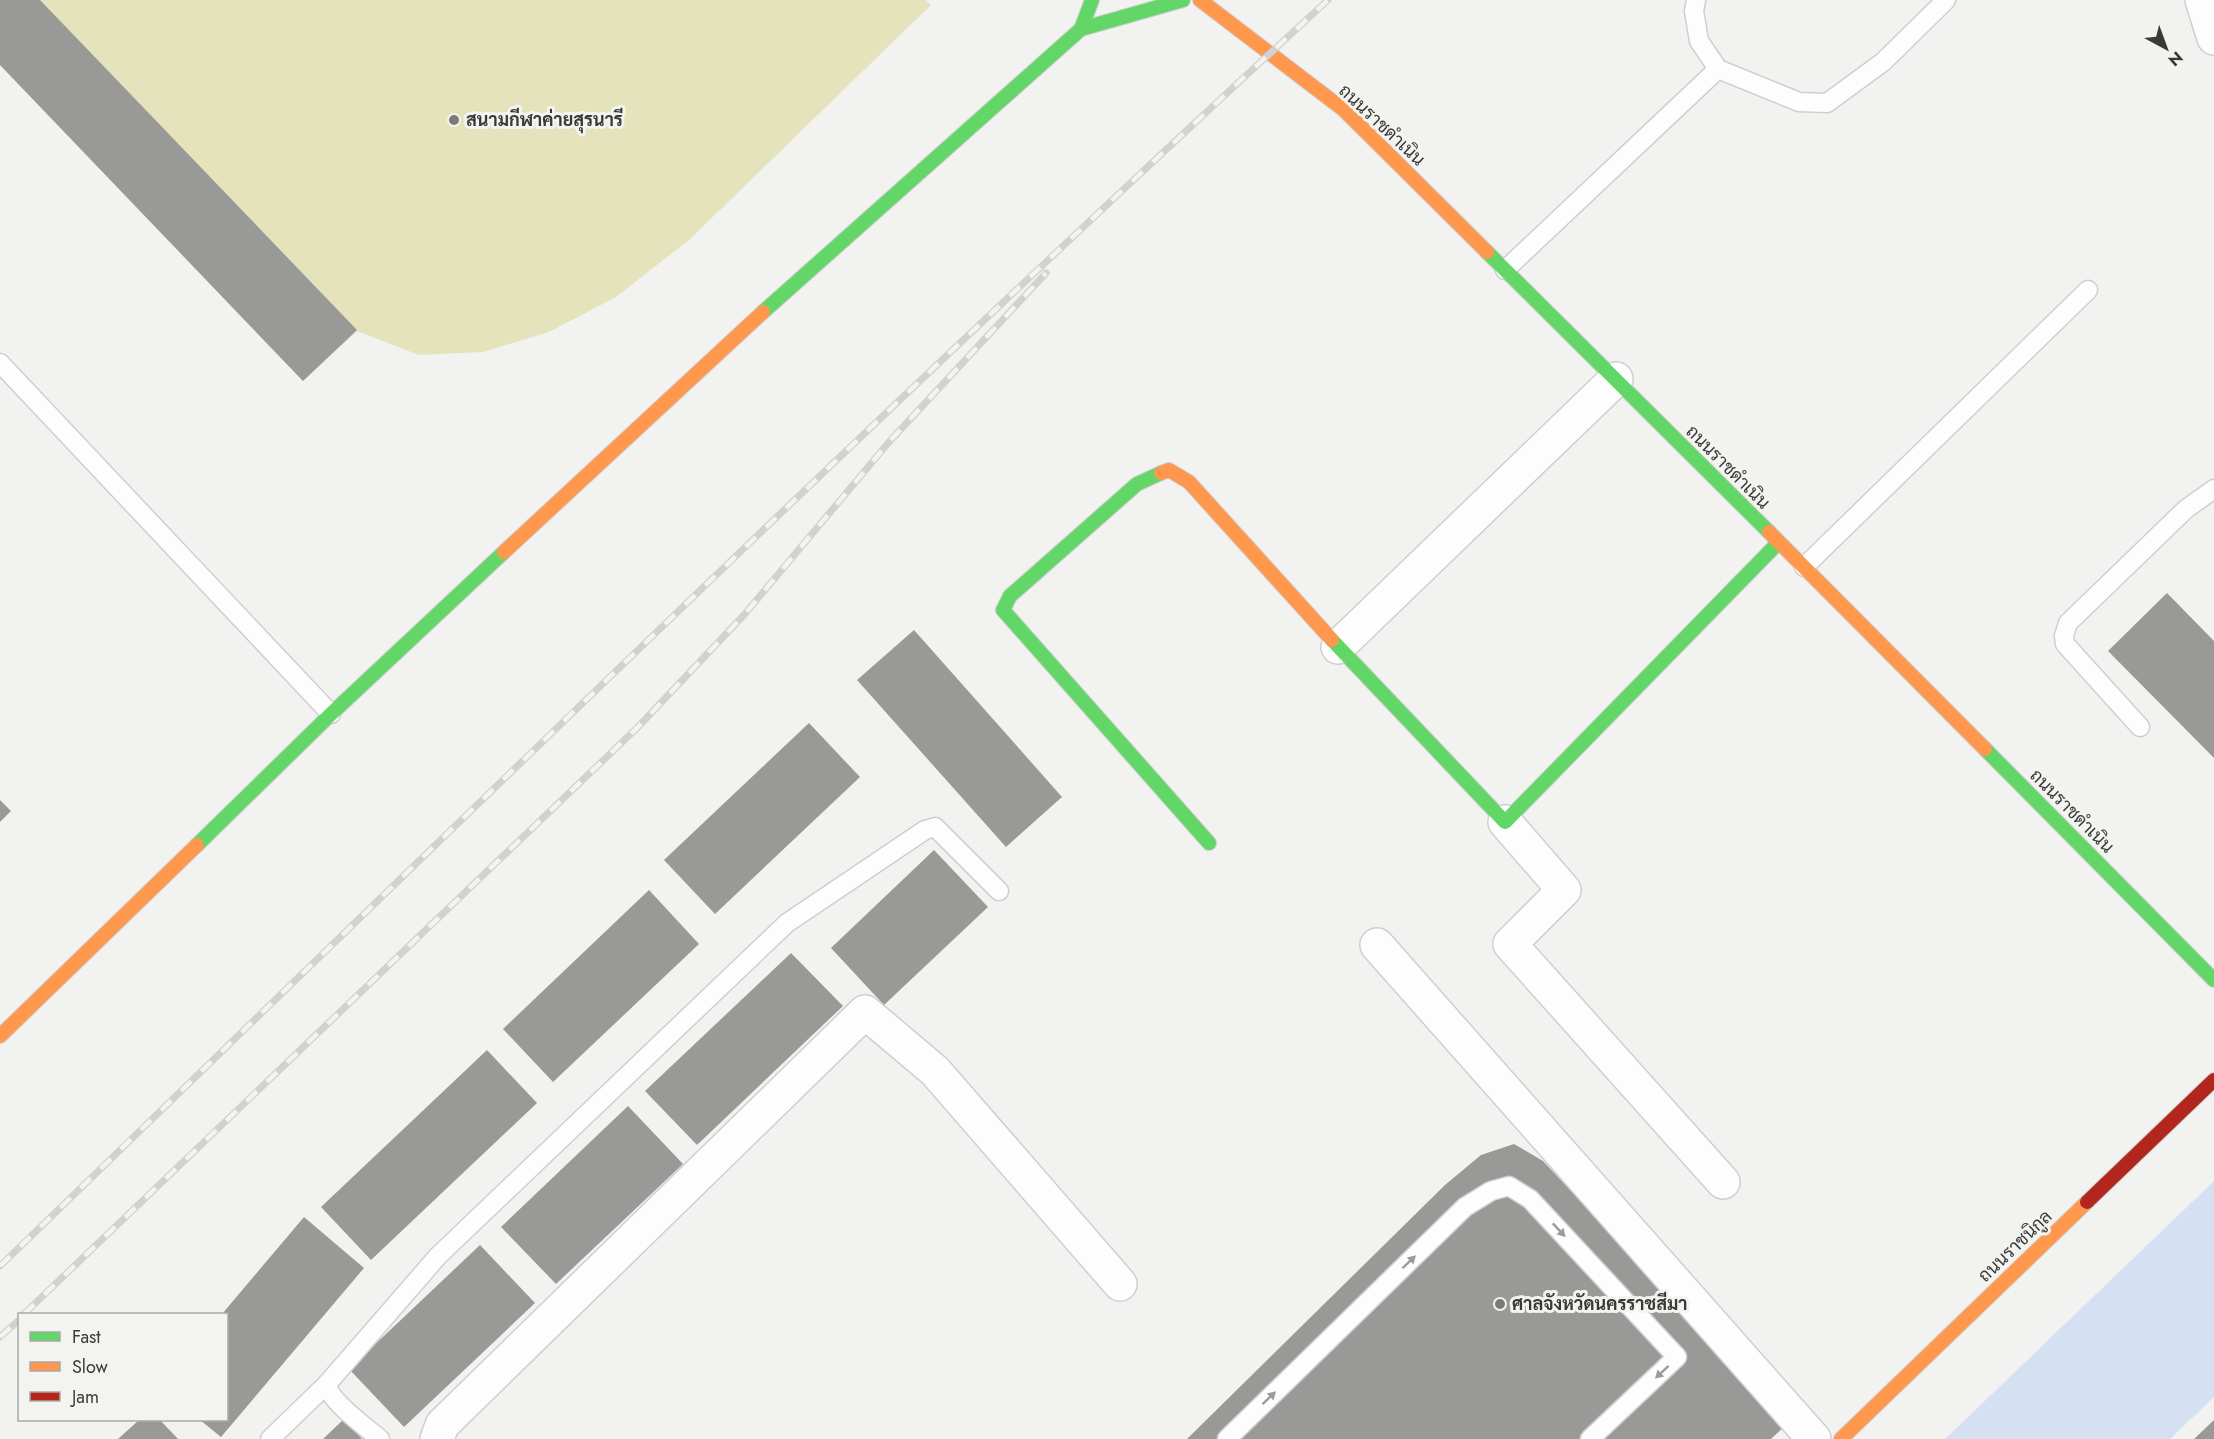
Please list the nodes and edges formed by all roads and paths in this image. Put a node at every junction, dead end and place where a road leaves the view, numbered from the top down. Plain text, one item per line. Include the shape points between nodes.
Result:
1 (1092, 0) edge
2 (1183, 0) edge
3 (1200, 0) edge
4 (1696, 0) edge
5 (1946, 0) edge
6 (2202, 0) edge
7 (1081, 29) junction
8 (2214, 38) edge
9 (1718, 69) junction
10 (1505, 270) junction
11 (2088, 290) dead end
12 (0, 363) edge
13 (1616, 380) junction
14 (2214, 489) edge
15 (1778, 543) junction
16 (1804, 567) junction
17 (1338, 647) junction
18 (331, 714) junction
19 (2140, 727) dead end
20 (1505, 822) junction
21 (1209, 843) dead end
22 (999, 891) dead end
23 (1377, 945) dead end
24 (2214, 980) edge
25 (0, 1036) edge
26 (2214, 1080) edge
27 (1723, 1182) dead end
28 (1120, 1284) dead end
29 (327, 1384) junction
30 (270, 1439) edge
31 (380, 1439) edge
32 (437, 1439) edge
33 (1227, 1439) edge
34 (1590, 1439) edge
35 (1814, 1439) edge
36 (1841, 1439) edge

1 - 7 street
2 - 7 street
3 - 10 street, ถนนราชดำเนิน via 1344,110
4 - 9 lane via 1699,41
5 - 9 lane via 1883,62 1827,103 1799,102
6 - 8 street
7 - 18 street via 755,319
9 - 10 lane
10 - 13 street, ถนนราชดำเนิน
11 - 16 lane
12 - 18 lane
13 - 15 street, ถนนราชดำเนิน
13 - 17 street
14 - 19 lane via 2186,509 2068,623 2065,644
15 - 16 street, ถนนราชดำเนิน
15 - 20 street
16 - 24 street, ถนนราชดำเนิน
17 - 20 street
17 - 21 street via 1189,482 1169,470 1137,484 1010,596 1003,610
18 - 25 street
20 - 27 street via 1564,890 1510,944
22 - 29 lane via 935,827 787,923 438,1256
23 - 35 street
26 - 36 street, ถนนราชนิกูล
28 - 32 street via 935,1071 865,1012 442,1425
29 - 30 lane
29 - 31 lane via 327,1390 337,1401
33 -> 34 lane via 1465,1207 1491,1191 1509,1186 1530,1198 1677,1358

